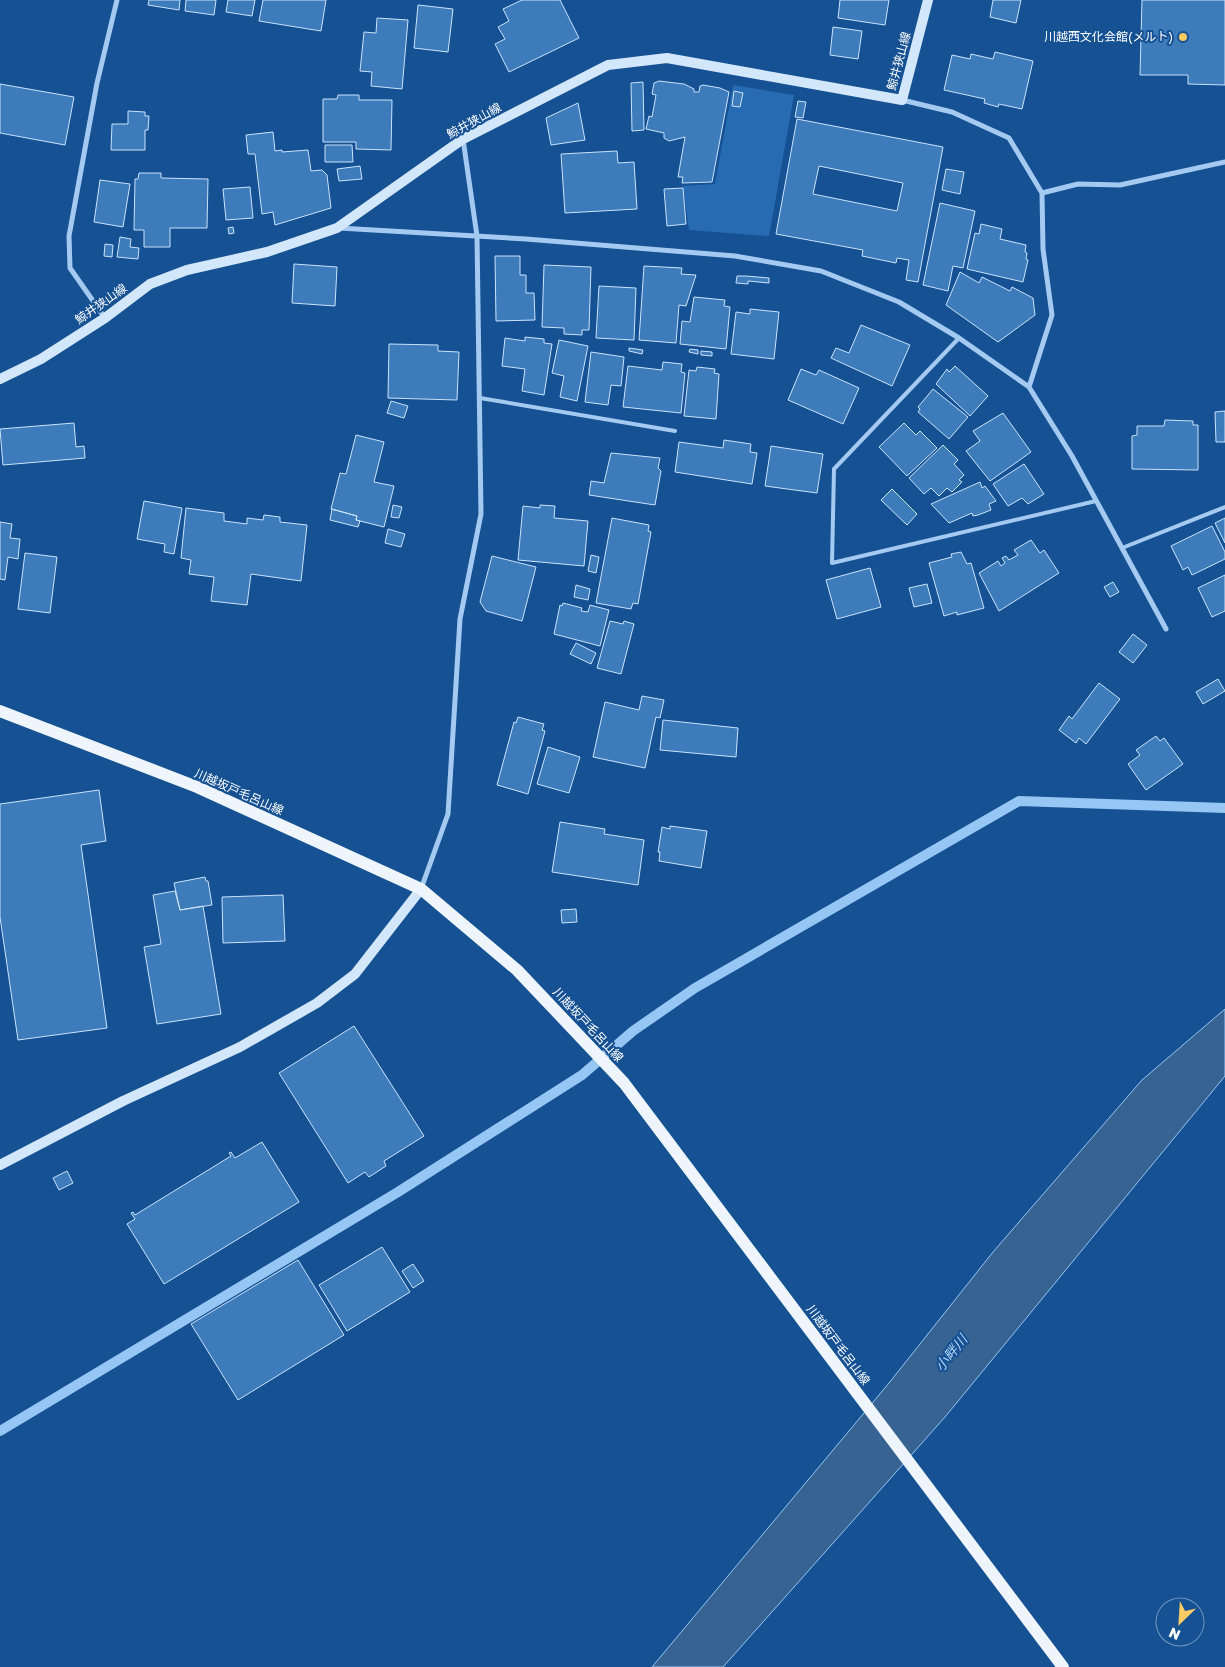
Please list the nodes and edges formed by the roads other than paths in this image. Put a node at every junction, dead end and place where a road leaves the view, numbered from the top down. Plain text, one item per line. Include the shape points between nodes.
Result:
1 (117, 0) edge
2 (928, 0) edge
3 (902, 100) junction
4 (463, 139) junction
5 (1225, 162) edge
6 (1042, 193) junction
7 (337, 228) junction
8 (477, 236) junction
9 (105, 318) junction
10 (959, 338) junction
11 (0, 379) edge
12 (1028, 387) junction
13 (480, 398) junction
14 (674, 431) dead end
15 (1096, 501) junction
16 (1225, 507) edge
17 (1122, 548) junction
18 (1166, 629) dead end
19 (0, 711) edge
20 (421, 889) junction
21 (0, 1165) edge
22 (1064, 1667) edge

1 - 9 street via 97,83 68,236 70,268
2 - 3 main road, 鯨井狭山線
3 - 4 main road, 鯨井狭山線 via 667,58 608,65
3 - 6 street via 952,112 1009,138
4 - 7 main road, 鯨井狭山線
4 - 8 street
5 - 6 street via 1120,186 1078,184
6 - 12 street via 1043,249 1052,315
7 - 8 street
7 - 9 main road, 鯨井狭山線 via 267,252 188,270 150,284
8 - 10 street via 735,256 821,271 899,302
8 - 13 street
9 - 11 main road, 鯨井狭山線 via 41,359
10 - 12 street
10 - 15 lane via 834,469 832,563
12 - 15 street
13 - 14 lane
13 - 20 street via 481,514 460,619 448,814
15 - 17 street
16 - 17 lane
17 - 18 street
19 - 20 main road, 川越坂戸毛呂山線 via 196,787
20 - 21 main road via 355,974 317,1003 240,1046 123,1101
20 - 22 main road, 川越坂戸毛呂山線 via 517,970 624,1083

